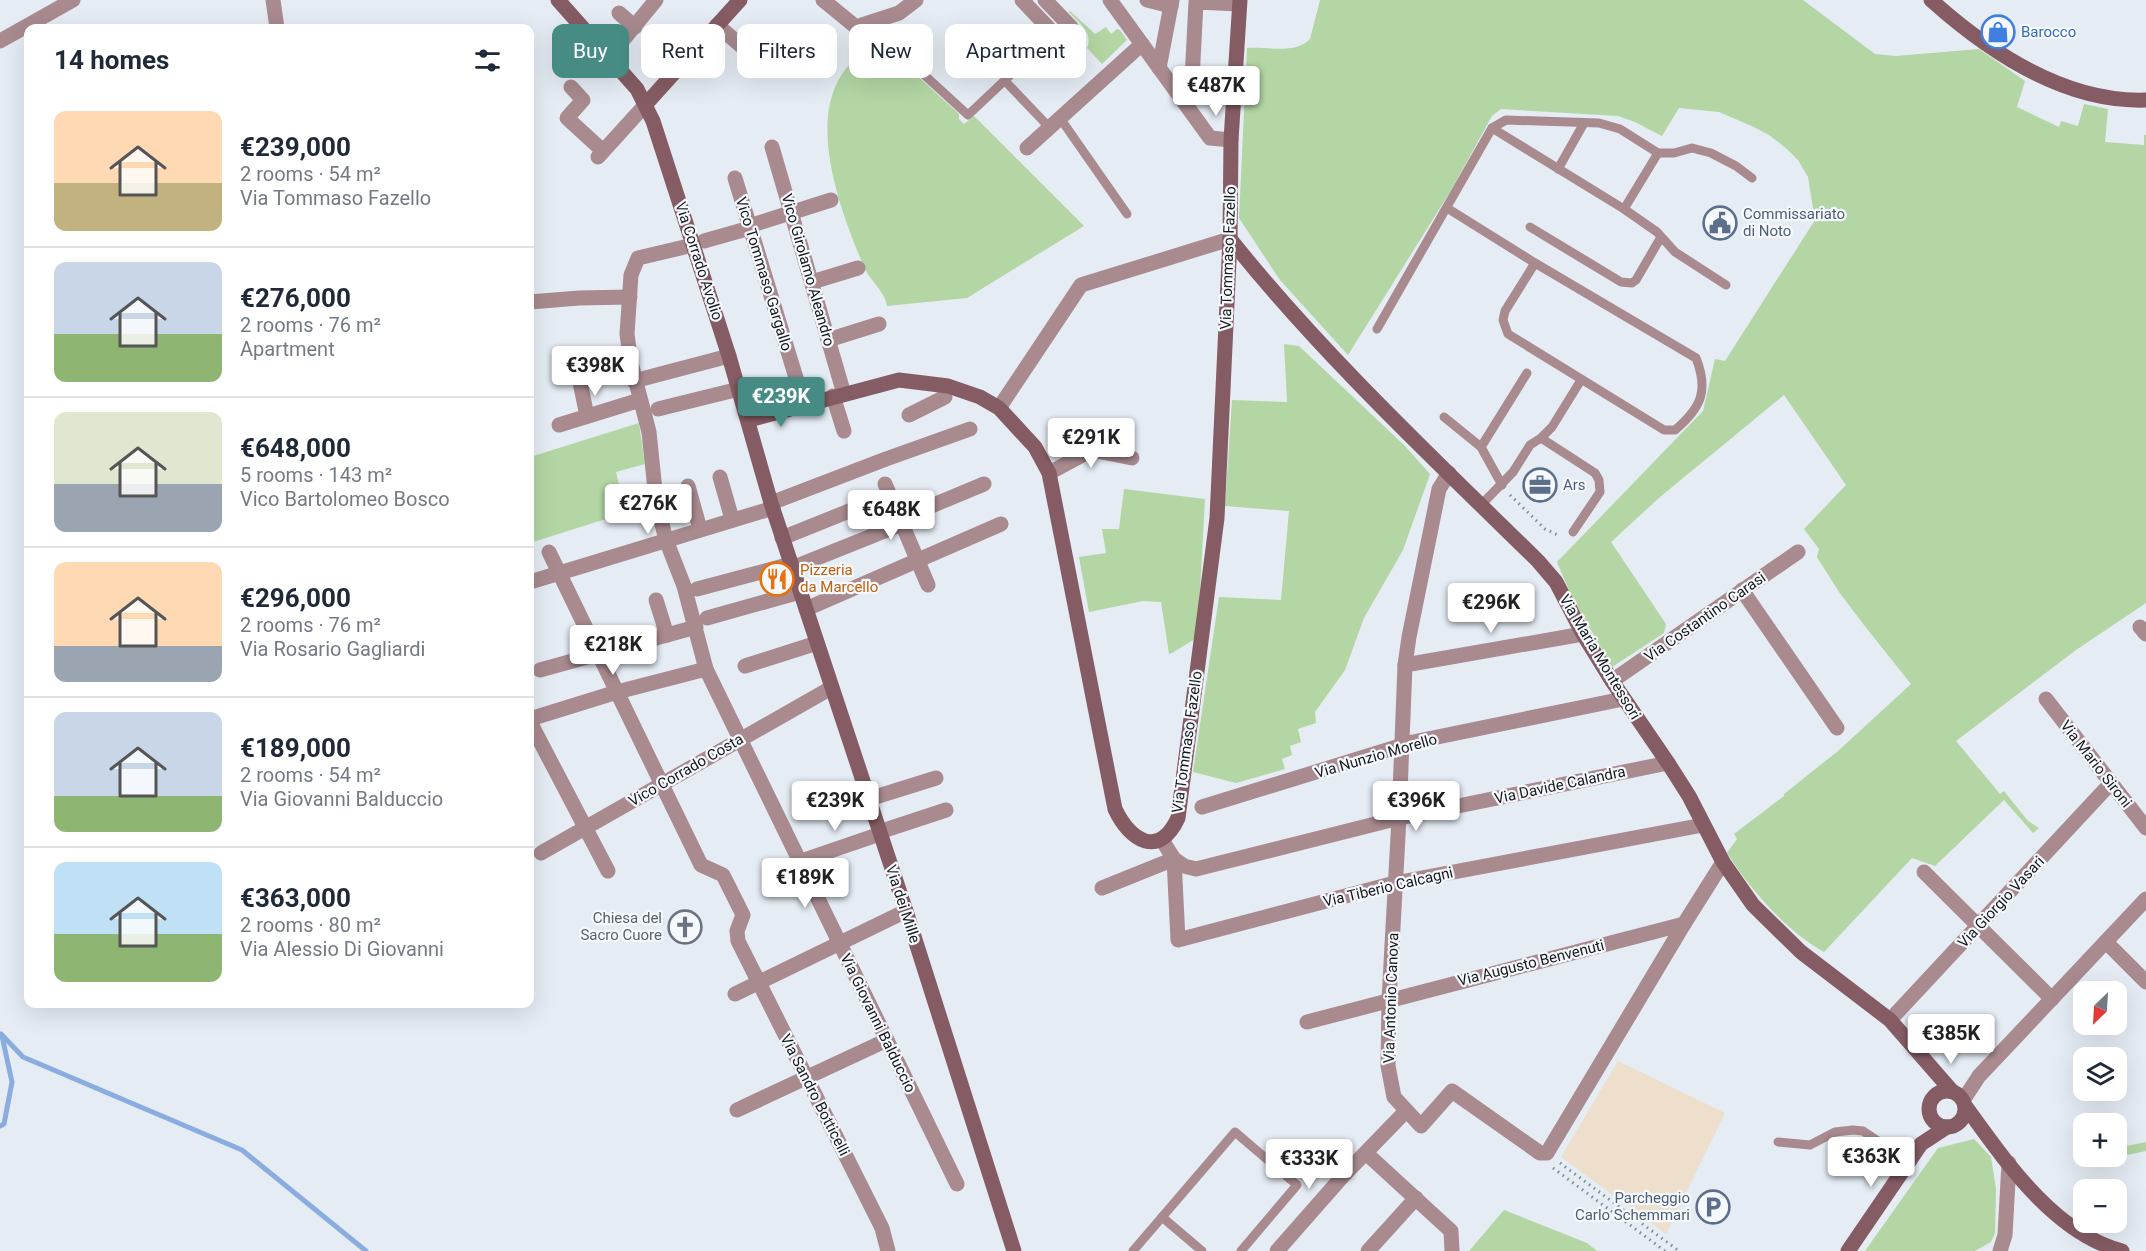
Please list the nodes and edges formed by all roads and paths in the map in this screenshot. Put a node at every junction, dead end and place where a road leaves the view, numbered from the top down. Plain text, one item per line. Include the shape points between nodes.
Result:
1 (73, 0) edge
2 (273, 0) edge
3 (558, 0) edge
4 (656, 0) edge
5 (740, 0) edge
6 (824, 0) edge
7 (916, 0) edge
8 (1022, 0) edge
9 (1045, 0) edge
10 (1110, 0) edge
11 (1147, 0) edge
12 (1931, 0) edge
13 (1240, 2) edge
14 (1171, 3) edge
15 (619, 13) dead end
16 (30, 24) edge
17 (276, 24) edge
18 (579, 24) edge
19 (718, 24) edge
20 (634, 27) junction
21 (24, 28) edge
22 (725, 32) edge
23 (629, 33) edge
24 (0, 41) edge
25 (737, 42) edge
26 (1142, 44) junction
27 (1159, 68) junction
28 (627, 78) edge
29 (669, 78) edge
30 (927, 78) edge
31 (1008, 78) edge
32 (1005, 81) junction
33 (1234, 82) junction
34 (571, 87) dead end
35 (2146, 100) edge
36 (646, 104) junction
37 (1055, 123) junction
38 (1584, 123) junction
39 (1492, 128) junction
40 (1231, 140) junction
41 (772, 147) dead end
42 (1027, 148) dead end
43 (1658, 153) junction
44 (1558, 170) junction
45 (735, 178) dead end
46 (1752, 178) dead end
47 (831, 200) dead end
48 (1446, 208) junction
49 (1624, 208) junction
50 (792, 213) junction
51 (1127, 214) dead end
52 (749, 227) junction
53 (1530, 227) dead end
54 (1661, 237) junction
55 (1230, 239) junction
56 (699, 243) junction
57 (1535, 263) junction
58 (858, 268) dead end
59 (812, 282) junction
60 (1726, 285) dead end
61 (630, 297) junction
62 (534, 302) edge
63 (879, 324) dead end
64 (1377, 329) dead end
65 (828, 340) junction
66 (729, 356) junction
67 (576, 363) dead end
68 (1527, 373) dead end
69 (1581, 380) junction
70 (634, 381) junction
71 (739, 389) junction
72 (838, 395) junction
73 (945, 397) dead end
74 (640, 400) junction
75 (804, 404) junction
76 (999, 408) junction
77 (658, 409) dead end
78 (587, 416) junction
79 (909, 416) dead end
80 (1444, 417) dead end
81 (748, 420) junction
82 (559, 425) dead end
83 (969, 429) dead end
84 (844, 430) dead end
85 (1541, 438) junction
86 (1481, 447) junction
87 (1132, 458) dead end
88 (1049, 473) junction
89 (1449, 473) junction
90 (720, 477) dead end
91 (984, 484) dead end
92 (1502, 485) junction
93 (688, 486) dead end
94 (772, 505) junction
95 (1481, 505) junction
96 (732, 519) junction
97 (901, 521) junction
98 (1000, 524) dead end
99 (700, 529) junction
100 (1573, 532) joint
101 (782, 538) junction
102 (666, 540) junction
103 (549, 552) dead end
104 (1797, 552) dead end
105 (917, 560) junction
106 (792, 566) junction
107 (559, 573) junction
108 (534, 581) edge
109 (928, 585) dead end
110 (697, 589) dead end
111 (1743, 590) junction
112 (800, 592) junction
113 (656, 600) dead end
114 (806, 609) junction
115 (701, 623) junction
116 (1583, 634) junction
117 (667, 635) junction
118 (817, 643) junction
119 (598, 654) junction
120 (745, 666) dead end
121 (1405, 666) junction
122 (706, 669) junction
123 (540, 670) dead end
124 (1612, 681) junction
125 (831, 688) junction
126 (617, 692) junction
127 (1623, 699) junction
128 (2046, 699) dead end
129 (534, 719) edge
130 (534, 728) edge
131 (1837, 728) dead end
132 (740, 739) junction
133 (1402, 746) junction
134 (1668, 763) junction
135 (936, 778) dead end
136 (2111, 783) junction
137 (662, 784) junction
138 (869, 799) junction
139 (1202, 807) dead end
140 (946, 810) dead end
141 (1399, 818) junction
142 (1703, 825) junction
143 (585, 827) junction
144 (2146, 828) edge
145 (880, 833) junction
146 (1162, 840) junction
147 (541, 853) dead end
148 (1174, 859) junction
149 (801, 861) junction
150 (1723, 862) junction
151 (609, 871) dead end
152 (1924, 872) dead end
153 (1395, 883) junction
154 (1102, 888) dead end
155 (2146, 899) edge
156 (906, 911) junction
157 (1684, 924) junction
158 (1978, 926) junction
159 (2106, 942) junction
160 (840, 944) junction
161 (759, 982) junction
162 (2146, 982) edge
163 (735, 994) dead end
164 (2052, 999) junction
165 (1389, 1000) junction
166 (1890, 1020) junction
167 (1307, 1022) dead end
168 (887, 1040) junction
169 (1926, 1060) junction
170 (807, 1079) junction
171 (1959, 1097) junction
172 (1930, 1103) junction
173 (737, 1110) dead end
174 (1406, 1112) junction
175 (1951, 1126) junction
176 (1982, 1130) junction
177 (1778, 1142) dead end
178 (1921, 1144) junction
179 (1543, 1153) junction
180 (1366, 1154) junction
181 (1909, 1162) junction
182 (2009, 1163) junction
183 (957, 1184) dead end
184 (1416, 1198) junction
185 (1162, 1217) junction
186 (888, 1251) edge
187 (1014, 1251) edge
188 (1133, 1251) edge
189 (1202, 1251) edge
190 (1241, 1251) edge
191 (1277, 1251) edge
192 (1368, 1251) edge
193 (1452, 1251) edge
194 (1665, 1251) edge
195 (1679, 1251) edge
196 (1848, 1251) edge
197 (2000, 1251) edge
198 (2122, 1251) edge

1 - 16 street
2 - 17 street
3 - 18 main road, Via Corrado Avolio
4 - 20 street
5 - 19 main road
6 - 7 street via 856,27 899,13
8 - 9 street via 1058,38 1064,42 1071,40 1071,27
10 - 26 street
11 - 14 street
12 - 35 main road via 1960,26 2033,72 2096,95
13 - 33 main road, Via Tommaso Fazello
13 - 33 street via 1196,2 1192,80
14 - 27 street
15 - 20 street
20 - 23 street
21 - 24 street
22 - 25 street
26 - 27 street
26 - 37 street
27 - 40 street via 1210,138
28 - 36 main road, Via Corrado Avolio
29 - 36 main road
30 - 32 lane via 968,116
31 - 32 lane
32 - 37 lane
33 - 40 main road, Via Tommaso Fazello
34 - 36 street via 584,99 567,118 600,155
36 - 56 main road, Via Corrado Avolio
37 - 42 street
37 - 51 lane
38 - 39 lane via 1506,120
38 - 43 lane via 1620,129
38 - 44 lane
39 - 44 lane
39 - 48 lane
40 - 55 main road, Via Tommaso Fazello
41 - 50 street, Vico Girolamo Aleandro
43 - 46 lane via 1692,148 1711,153
43 - 49 lane
44 - 49 lane
45 - 52 street, Vico Tommaso Gargallo
47 - 50 street
48 - 57 lane
48 - 64 lane
49 - 54 lane
50 - 52 street
50 - 59 street, Vico Girolamo Aleandro
52 - 56 street
52 - 75 street, Vico Tommaso Gargallo
53 - 54 lane via 1621,282 1632,283
54 - 60 lane via 1675,252
55 - 76 street via 1081,285
55 - 89 main road, Via Maria Montessori via 1321,345
55 - 146 main road, Via Tommaso Fazello via 1217,518 1178,818
56 - 61 street, Via Giovanni Balduccio via 638,258 631,275
56 - 66 main road, Via Corrado Avolio
57 - 69 lane via 1506,311 1504,328
57 - 69 lane via 1696,358 1703,388 1688,418 1675,430 1664,430
58 - 59 street
59 - 65 street, Vico Girolamo Aleandro
61 - 62 street
61 - 70 street, Via Giovanni Balduccio via 627,334
63 - 65 street
65 - 72 street, Vico Girolamo Aleandro
66 - 70 street
66 - 71 main road, Via Corrado Avolio
67 - 78 street
68 - 86 lane
69 - 85 lane
70 - 74 street, Via Giovanni Balduccio
71 - 77 street
71 - 81 main road, Via Corrado Avolio
72 - 75 main road
72 - 76 main road via 899,380 948,386
72 - 84 street, Vico Girolamo Aleandro
73 - 79 street
74 - 78 street
74 - 102 street, Via Giovanni Balduccio via 649,432 656,500
75 - 81 main road
76 - 88 main road via 1035,447
78 - 82 street
80 - 86 lane
81 - 94 main road, Via dei Mille
83 - 94 street
85 - 92 lane via 1530,445
85 - 100 lane via 1595,473 1599,480 1600,492
86 - 92 lane
87 - 88 street via 1092,450
88 - 146 main road via 1115,809 1131,833 1142,840
89 - 95 main road, Via Maria Montessori
89 - 121 street, Via Antonio Canova via 1439,489
90 - 96 street
91 - 97 street
92 - 95 lane
92 - 100 path via 1545,529 1561,536
93 - 99 street
94 - 96 street
94 - 101 main road, Via dei Mille
95 - 116 main road, Via Maria Montessori via 1556,582
96 - 99 street
97 - 101 street via 887,490
97 - 105 street
97 - 106 street
98 - 105 street
99 - 102 street
101 - 106 main road, Via dei Mille
102 - 107 street
102 - 115 street, Via Giovanni Balduccio
103 - 107 street
104 - 111 street, Via Costantino Carasi
105 - 109 street
105 - 114 street
106 - 110 street
106 - 112 main road, Via dei Mille
107 - 108 street
107 - 119 street
111 - 124 street, Via Costantino Carasi
111 - 131 street
112 - 114 main road, Via dei Mille
112 - 115 street
113 - 117 street
114 - 118 main road, Via dei Mille
115 - 117 street
115 - 122 street, Via Giovanni Balduccio
116 - 121 street
116 - 124 main road, Via Maria Montessori
117 - 119 street
118 - 120 street
118 - 125 main road, Via dei Mille
119 - 123 street
119 - 126 street
121 - 133 street, Via Antonio Canova
122 - 126 street
122 - 132 street, Via Giovanni Balduccio
124 - 127 main road, Via Maria Montessori
125 - 132 street, Vico Corrado Costa
125 - 138 main road, Via dei Mille
126 - 129 street
126 - 137 street
127 - 133 street, Via Nunzio Morello
127 - 134 main road, Via Maria Montessori
128 - 136 street, Via Mario Sironi
130 - 143 street
132 - 137 street, Vico Corrado Costa
132 - 149 street, Via Giovanni Balduccio
133 - 139 street, Via Nunzio Morello
133 - 141 street, Via Antonio Canova
134 - 141 street, Via Davide Calandra
134 - 142 main road, Via Maria Montessori
135 - 138 street
136 - 144 street, Via Mario Sironi
136 - 158 street, Via Giorgio Vasari
137 - 143 street, Vico Corrado Costa
137 - 161 street, Via Sandro Botticelli via 701,865 723,875 743,915 738,941
138 - 145 main road, Via dei Mille
140 - 145 street
141 - 148 street, Via Davide Calandra via 1196,869
141 - 153 street, Via Antonio Canova
142 - 150 main road, Via Maria Montessori
142 - 153 street, Via Tiberio Calcagni
143 - 147 street, Vico Corrado Costa
143 - 151 street
145 - 149 street
145 - 156 main road, Via dei Mille
146 - 148 street, Via Tiberio Calcagni
148 - 153 street, Via Tiberio Calcagni via 1178,940
148 - 154 street
149 - 160 street, Via Giovanni Balduccio
150 - 157 street
150 - 166 main road, Via Maria Montessori via 1754,905 1801,952
152 - 158 street
153 - 165 street, Via Antonio Canova
155 - 159 street
156 - 160 street
156 - 187 main road, Via dei Mille
157 - 165 street, Via Augusto Benvenuti
157 - 179 street
158 - 164 street
158 - 166 street, Via Giorgio Vasari
159 - 162 street
159 - 164 street
160 - 161 street
160 - 168 street, Via Giovanni Balduccio
161 - 163 street
161 - 170 street, Via Sandro Botticelli
164 - 171 street
165 - 167 street, Via Augusto Benvenuti
165 - 174 street, Via Antonio Canova via 1388,1066 1394,1097
166 - 169 main road, Via Maria Montessori
168 - 170 street
168 - 183 street, Via Giovanni Balduccio
169 - 171 main road, Via Maria Montessori
169 - 172 main road via 1933,1085
170 - 173 street
170 - 186 street, Via Sandro Botticelli via 882,1228
171 - 172 main road via 1943,1090
171 - 175 main road via 1965,1114
171 - 176 main road, Via Maria Montessori
172 - 175 main road via 1933,1121
172 - 178 main road
174 - 179 street via 1421,1126 1452,1091
174 - 180 street
175 - 176 main road
175 - 178 main road
176 - 182 main road
177 - 181 lane via 1810,1145 1835,1132 1863,1131
178 - 181 main road
179 - 194 path via 1554,1168
179 - 195 path
180 - 184 street
180 - 191 street
181 - 196 main road
182 - 197 street via 2005,1235
182 - 198 main road via 2064,1222 2106,1247
184 - 192 street
184 - 193 street via 1451,1231
185 - 188 lane
185 - 189 lane
185 - 190 lane via 1235,1132 1298,1185

